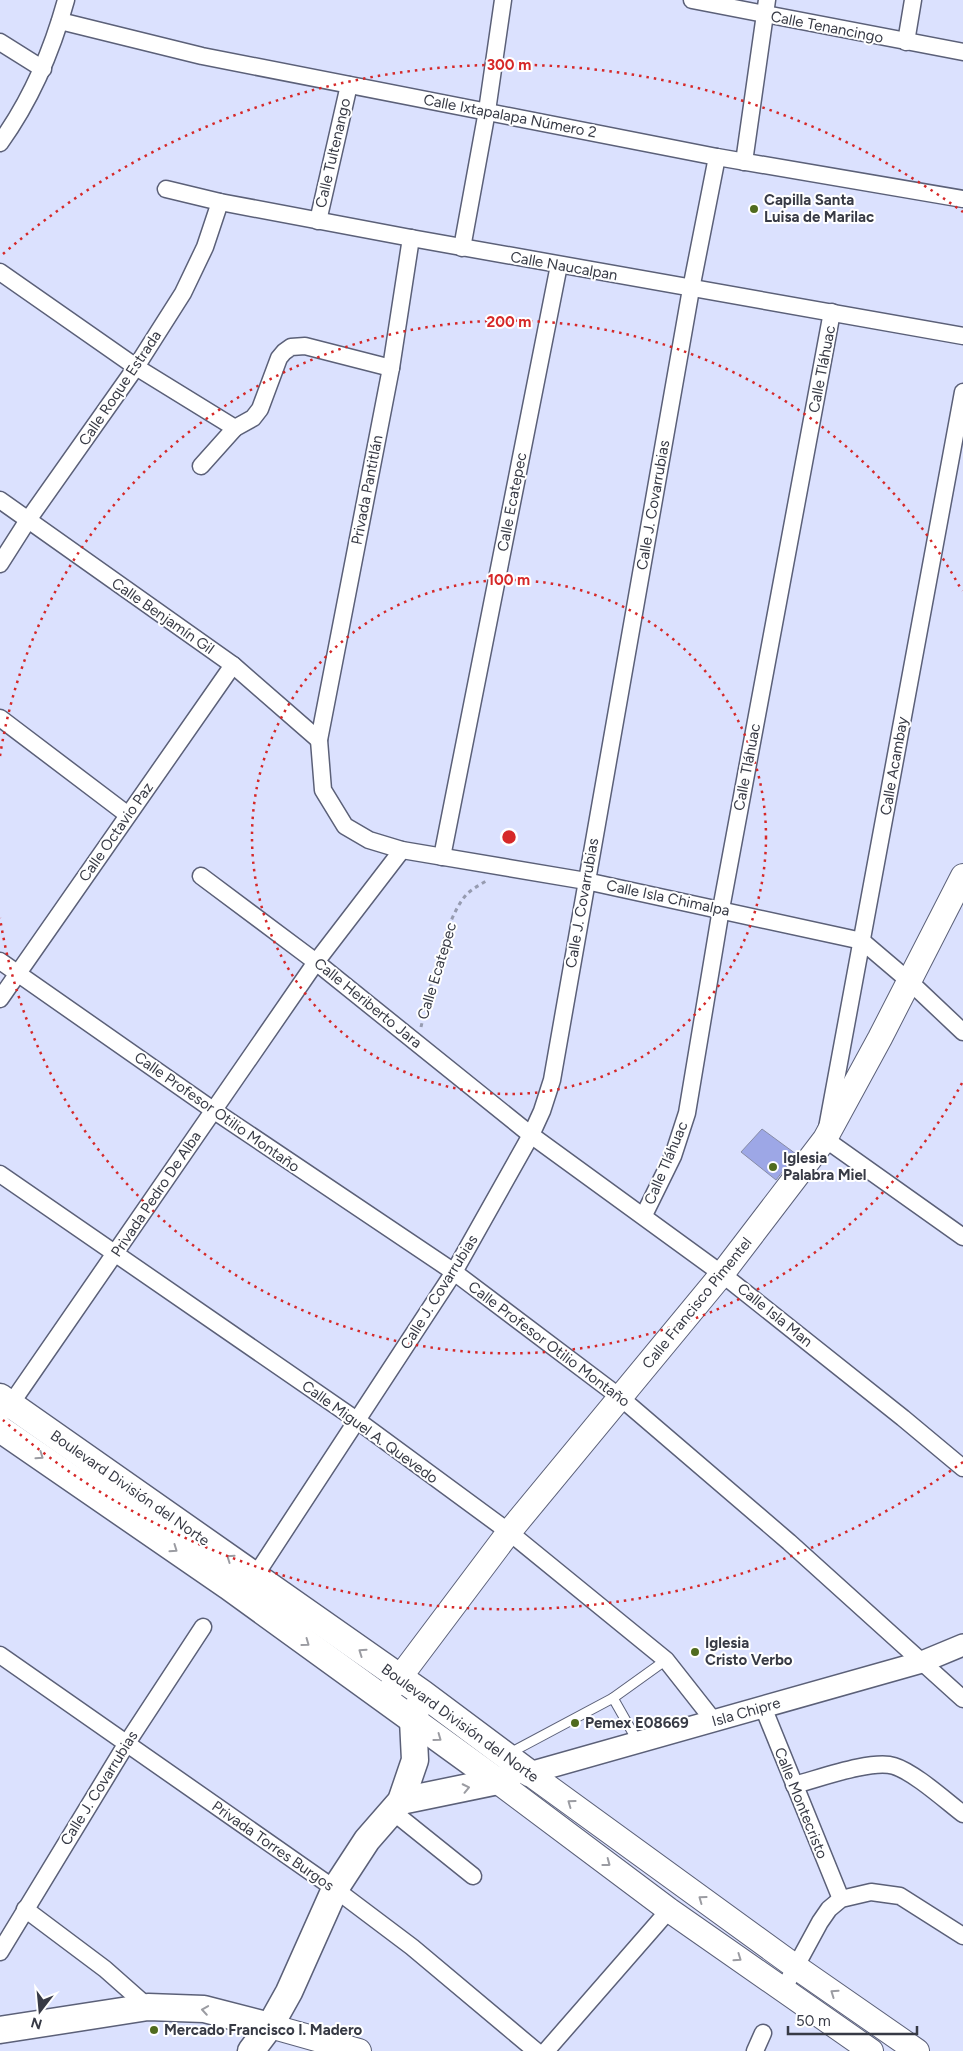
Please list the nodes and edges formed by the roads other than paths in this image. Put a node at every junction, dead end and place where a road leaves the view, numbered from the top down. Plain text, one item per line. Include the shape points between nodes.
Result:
1 (66, 0) edge
2 (503, 0) edge
3 (692, 0) edge
4 (913, 0) edge
5 (766, 8) edge
6 (60, 21) junction
7 (0, 42) edge
8 (906, 42) junction
9 (963, 52) edge
10 (43, 69) junction
11 (349, 85) junction
12 (487, 112) junction
13 (0, 143) edge
14 (718, 156) junction
15 (744, 162) junction
16 (166, 189) dead end
17 (963, 199) edge
18 (220, 202) junction
19 (318, 221) junction
20 (410, 238) junction
21 (462, 248) junction
22 (559, 265) junction
23 (0, 272) edge
24 (691, 288) junction
25 (832, 312) junction
26 (963, 336) edge
27 (136, 367) junction
28 (391, 368) junction
29 (963, 392) edge
30 (235, 428) junction
31 (202, 466) dead end
32 (0, 500) edge
33 (28, 520) junction
34 (0, 564) edge
35 (233, 665) junction
36 (0, 718) edge
37 (319, 740) junction
38 (128, 815) junction
39 (402, 850) junction
40 (442, 857) junction
41 (201, 876) dead end
42 (963, 876) edge
43 (586, 881) junction
44 (721, 909) junction
45 (862, 941) junction
46 (0, 961) edge
47 (316, 962) junction
48 (19, 973) junction
49 (909, 981) junction
50 (0, 999) edge
51 (963, 1032) edge
52 (213, 1110) junction
53 (531, 1135) junction
54 (825, 1139) junction
55 (0, 1174) edge
56 (644, 1215) junction
57 (963, 1237) edge
58 (116, 1253) junction
59 (454, 1272) junction
60 (722, 1274) junction
61 (621, 1398) junction
62 (3, 1406) edge
63 (358, 1421) junction
64 (0, 1429) edge
65 (963, 1468) edge
66 (509, 1532) junction
67 (255, 1576) junction
68 (203, 1627) dead end
69 (963, 1644) edge
70 (0, 1655) edge
71 (666, 1660) junction
72 (922, 1662) junction
73 (399, 1678) junction
74 (422, 1693) junction
75 (613, 1698) junction
76 (384, 1699) junction
77 (963, 1699) edge
78 (762, 1707) junction
79 (413, 1720) junction
80 (714, 1721) junction
81 (638, 1742) junction
82 (127, 1743) junction
83 (494, 1767) junction
84 (529, 1773) junction
85 (794, 1785) junction
86 (397, 1806) junction
87 (963, 1814) edge
88 (474, 1876) dead end
89 (335, 1889) junction
90 (840, 1899) junction
91 (25, 1908) junction
92 (669, 1910) junction
93 (963, 1936) edge
94 (0, 1952) edge
95 (796, 1967) junction
96 (783, 1990) junction
97 (289, 1992) junction
98 (148, 2007) junction
99 (234, 2016) junction
100 (270, 2026) junction
101 (0, 2030) edge
102 (763, 2032) dead end
103 (251, 2051) edge
104 (359, 2051) edge
105 (536, 2051) edge
106 (546, 2051) edge
107 (755, 2051) edge
108 (871, 2051) edge
109 (917, 2051) edge

1 - 6 street
2 - 12 street
3 - 5 street, Calle Tenancingo
4 - 8 street
5 - 8 street, Calle Tenancingo
5 - 15 street
6 - 10 street
6 - 11 street, Calle Ixtapalapa Número 2 via 202,56
7 - 10 street
8 - 9 street, Calle Tenancingo
10 - 13 street
11 - 12 street, Calle Ixtapalapa Número 2
11 - 19 street, Calle Tultenango
12 - 14 street, Calle Ixtapalapa Número 2
12 - 21 street
14 - 15 street, Calle Ixtapalapa Número 2
14 - 24 street, Calle J. Covarrubias
15 - 17 street, Calle Ixtapalapa Número 2
16 - 18 street, Calle Naucalpan
18 - 19 street, Calle Naucalpan
18 - 27 street, Calle Roque Estrada via 197,267
19 - 20 street, Calle Naucalpan
20 - 21 street, Calle Naucalpan
20 - 28 street, Privada Pantitlán
21 - 22 street, Calle Naucalpan
22 - 24 street, Calle Naucalpan
22 - 40 street, Calle Ecatepec
23 - 27 street
24 - 25 street, Calle Naucalpan
24 - 43 street, Calle J. Covarrubias
25 - 26 street, Calle Naucalpan
25 - 44 street, Calle Tláhuac
27 - 30 street
27 - 33 street, Calle Roque Estrada
28 - 30 street via 306,346 291,348 279,358 260,409
28 - 37 street, Privada Pantitlán
29 - 45 street, Calle Acambay
30 - 31 street
32 - 33 street, Calle Benjamín Gil
33 - 34 street, Calle Roque Estrada
33 - 35 street, Calle Benjamín Gil
35 - 37 street, Calle Benjamín Gil
35 - 38 street, Calle Octavio Paz
36 - 38 street
37 - 39 street, Calle Isla Chimalpa via 323,790 345,826 369,840
38 - 48 street, Calle Octavio Paz
39 - 40 street, Calle Isla Chimalpa
39 - 47 street, Privada Pedro De Alba
40 - 43 street, Calle Isla Chimalpa
41 - 47 street, Calle Heriberto Jara
42 - 49 main road, Calle Francisco Pimentel
43 - 44 street, Calle Isla Chimalpa
43 - 53 street, Calle J. Covarrubias via 552,1080
44 - 45 street, Calle Isla Chimalpa
44 - 56 street, Calle Tláhuac via 687,1113 672,1156
45 - 49 street, Calle Isla Chimalpa
45 - 54 street, Calle Acambay
46 - 48 street, Calle Profesor Otilio Montaño
47 - 52 street, Privada Pedro De Alba
47 - 53 street, Calle Heriberto Jara
48 - 50 street, Calle Octavio Paz
48 - 52 street, Calle Profesor Otilio Montaño
49 - 51 street, Calle Isla Chimalpa
49 - 54 main road, Calle Francisco Pimentel
52 - 58 street, Privada Pedro De Alba
52 - 59 street, Calle Profesor Otilio Montaño
53 - 56 street, Calle Isla Man
53 - 59 street, Calle J. Covarrubias
54 - 57 street
54 - 60 main road, Calle Francisco Pimentel
55 - 58 street, Calle Miguel A. Quevedo
56 - 60 street, Calle Isla Man
58 - 62 street, Privada Pedro De Alba
58 - 63 street, Calle Miguel A. Quevedo
59 - 61 street, Calle Profesor Otilio Montaño
59 - 63 street, Calle J. Covarrubias
60 - 61 main road, Calle Francisco Pimentel
60 - 65 street, Calle Isla Man
61 - 66 main road, Calle Francisco Pimentel
61 - 72 street, Calle Profesor Otilio Montaño via 789,1542
67 -> 62 main road, Boulevard División del Norte
63 - 66 street, Calle Miguel A. Quevedo
63 - 67 street, Calle J. Covarrubias
64 -> 76 main road, Boulevard División del Norte
66 - 71 street, Calle Miguel A. Quevedo
66 - 73 main road, Calle Francisco Pimentel
73 -> 67 main road, Boulevard División del Norte
68 - 82 street, Calle J. Covarrubias
69 - 72 street, Isla Chipre
70 - 82 street, Privada Torres Burgos
71 - 75 lane
71 - 80 street, Calle Miguel A. Quevedo
72 - 77 street, Calle Profesor Otilio Montaño
72 - 78 street, Isla Chipre
73 - 74 main road, Boulevard División del Norte
73 - 76 main road, Calle Francisco Pimentel
74 - 79 main road
74 - 83 main road, Boulevard División del Norte
75 - 81 lane
75 - 83 lane
76 - 79 main road, Boulevard División del Norte
78 - 80 street, Isla Chipre
78 - 85 street, Calle Montecristo
79 -> 83 main road, Boulevard División del Norte
79 - 86 main road via 415,1760
80 - 81 street, Isla Chipre
81 - 84 street, Isla Chipre
82 - 89 street, Privada Torres Burgos
82 - 91 street, Calle J. Covarrubias
83 - 84 main road, Isla Chipre
86 -> 83 main road
83 -> 92 main road, Boulevard División del Norte
95 -> 84 main road, Boulevard División del Norte
85 - 87 street via 886,1764 904,1770
85 - 90 street, Calle Montecristo
86 - 88 street
86 - 89 main road via 367,1840
89 - 97 main road
89 - 105 street, Privada Torres Burgos via 412,1947
90 - 93 street via 872,1892 900,1896
90 - 95 street via 820,1922
91 - 94 street, Calle J. Covarrubias
91 - 98 street via 106,1969
92 -> 96 main road, Boulevard División del Norte
92 - 106 street
95 - 96 street
109 -> 95 main road, Boulevard División del Norte
96 - 108 main road, Boulevard División del Norte
97 - 99 main road via 264,2013
97 - 100 main road
99 -> 98 main road via 204,2009
98 - 101 main road
99 - 100 main road
100 - 103 main road
100 - 104 main road
102 - 107 street

